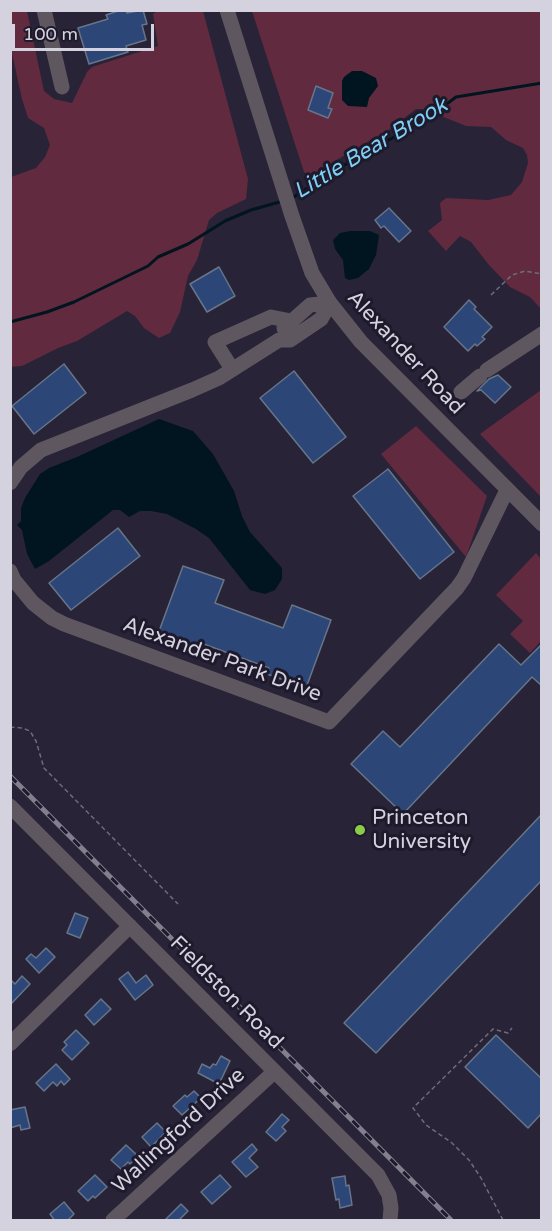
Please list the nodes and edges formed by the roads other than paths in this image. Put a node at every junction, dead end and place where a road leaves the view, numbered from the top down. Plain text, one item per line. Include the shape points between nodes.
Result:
1 (44, 10) edge
2 (227, 10) edge
3 (62, 87) dead end
4 (330, 303) junction
5 (291, 321) junction
6 (542, 334) edge
7 (279, 340) junction
8 (232, 369) junction
9 (461, 392) dead end
10 (10, 483) edge
11 (507, 490) junction
12 (542, 524) edge
13 (10, 571) edge
14 (10, 806) edge
15 (129, 926) junction
16 (10, 1044) edge
17 (274, 1072) junction
18 (113, 1221) edge
19 (390, 1221) edge

1 - 3 street
2 - 4 street, Alexander Road via 312,273
4 - 5 street via 310,305
4 - 7 street via 321,319 290,340
4 - 11 street, Alexander Road via 362,342
5 - 7 street via 281,331
5 - 8 street via 271,317 215,342
6 - 9 street
7 - 8 street
8 - 10 street via 192,390 52,444 30,458
11 - 12 street, Alexander Road
11 - 13 street, Alexander Park Drive via 457,588 329,722 51,618 33,603
14 - 15 street, Fieldston Road
15 - 16 street
15 - 17 street, Fieldston Road
17 - 18 street, Wallingford Drive
17 - 19 street, Fieldston Road via 378,1175 389,1195

